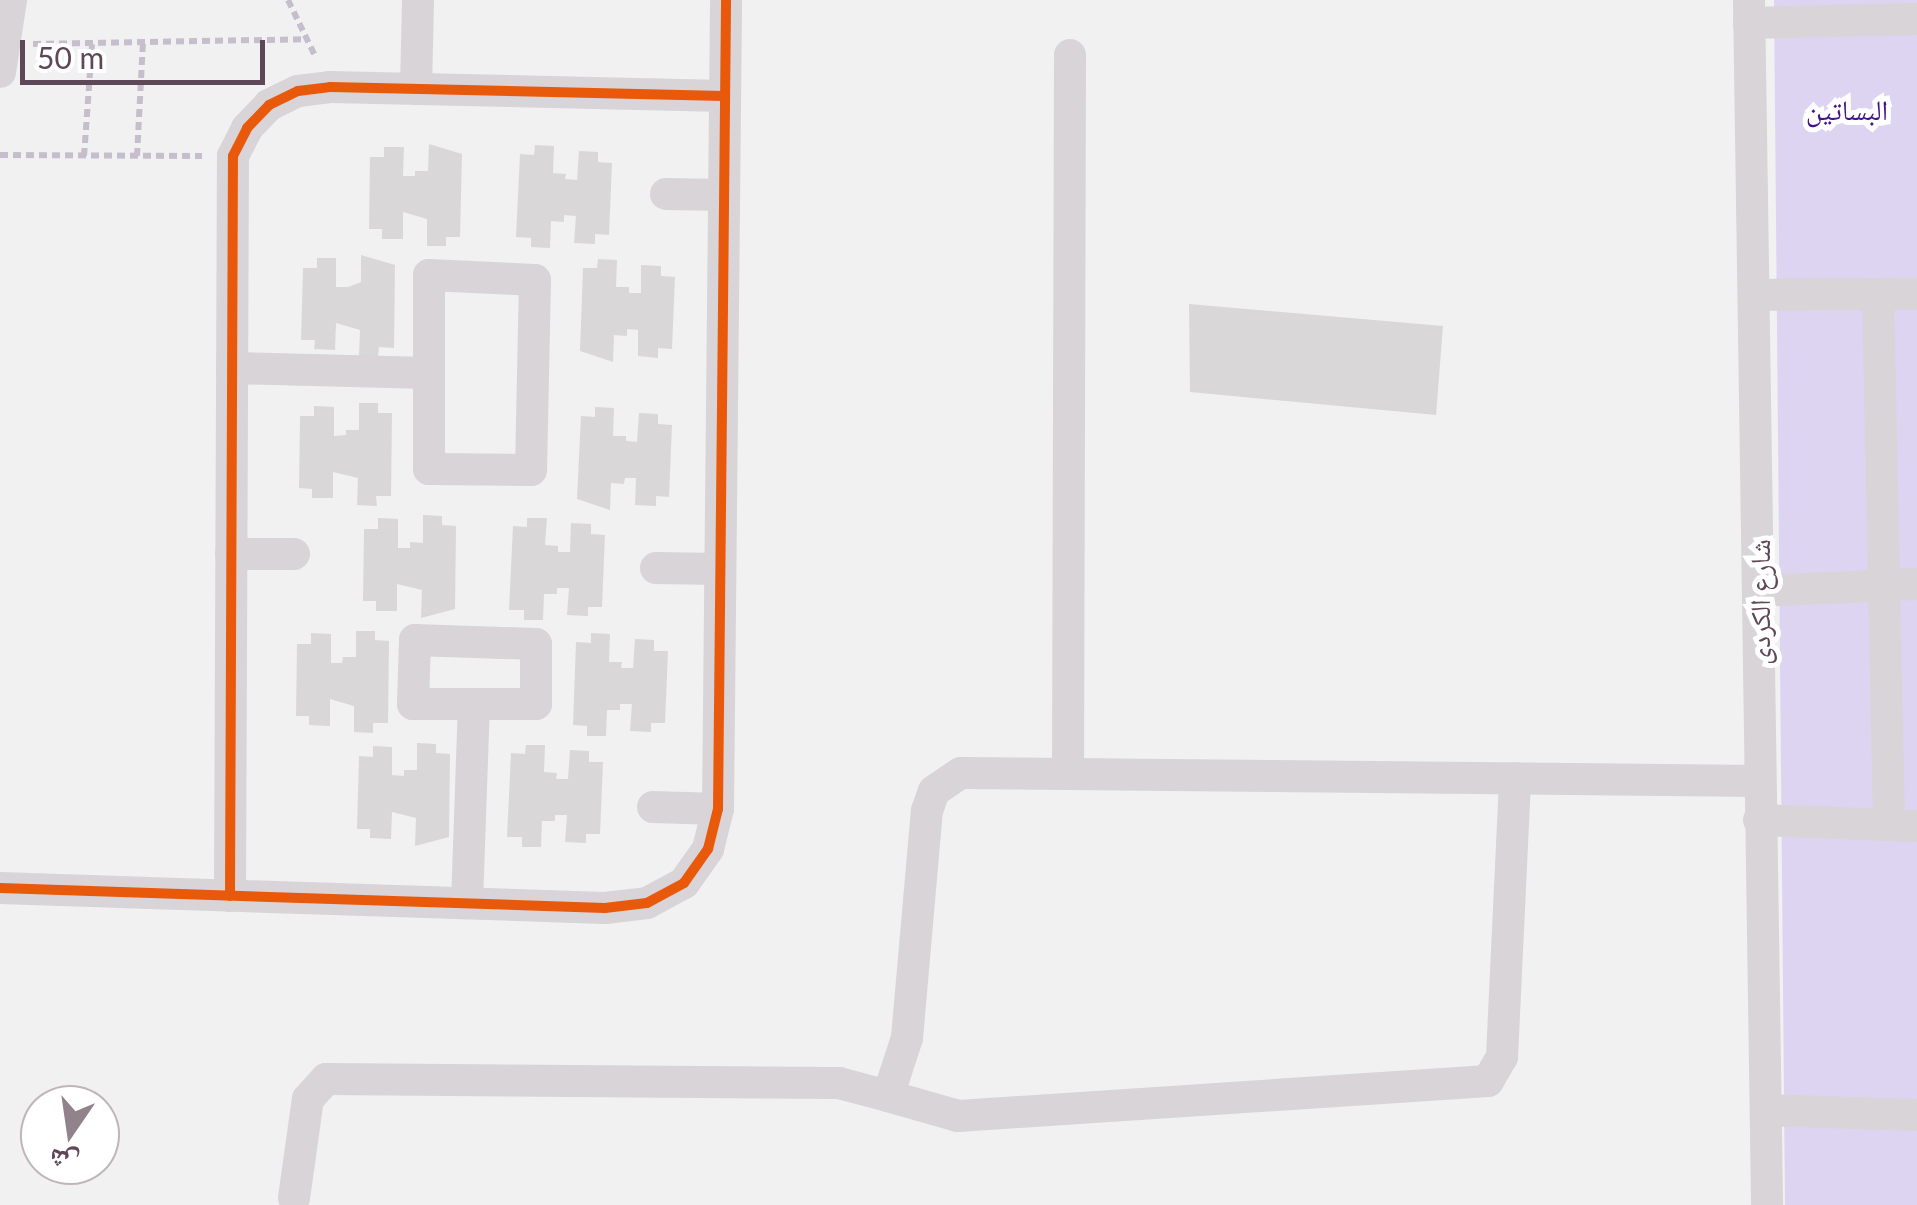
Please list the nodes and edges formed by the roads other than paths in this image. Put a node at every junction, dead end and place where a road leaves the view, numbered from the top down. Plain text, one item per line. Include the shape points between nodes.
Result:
1 (11, 0) edge
2 (418, 0) edge
3 (726, 0) edge
4 (1865, 10) edge
5 (1749, 12) edge
6 (1917, 19) edge
7 (1070, 55) dead end
8 (2, 58) edge
9 (416, 89) junction
10 (724, 96) junction
11 (666, 194) dead end
12 (722, 195) junction
13 (1878, 294) junction
14 (1917, 294) edge
15 (1755, 295) junction
16 (232, 368) junction
17 (427, 373) junction
18 (231, 554) junction
19 (294, 554) dead end
20 (656, 568) dead end
21 (720, 569) junction
22 (1901, 584) edge
23 (1760, 592) junction
24 (474, 706) dead end
25 (1068, 773) junction
26 (1515, 778) junction
27 (1759, 781) junction
28 (653, 807) dead end
29 (718, 809) junction
30 (1759, 820) junction
31 (1903, 826) edge
32 (0, 888) edge
33 (230, 896) junction
34 (467, 903) junction
35 (888, 1096) junction
36 (1766, 1110) junction
37 (1917, 1116) edge
38 (294, 1198) dead end
39 (1766, 1205) edge

1 - 8 street
2 - 9 street
3 - 10 street
4 - 5 street
4 - 6 street
5 - 15 street, شارع الكردى
7 - 25 street
9 - 10 street
9 - 16 street via 298,91 269,105 247,128 233,156
10 - 12 street
11 - 12 street
12 - 21 street
13 - 14 street
13 - 15 street
13 - 22 street
15 - 23 street, شارع الكردى
16 - 17 street
16 - 18 street
17 - 17 street via 429,275 532,276 531,470 429,469
18 - 19 street
18 - 33 street
20 - 21 street
21 - 29 street
22 - 23 street
22 - 31 street
23 - 27 street, شارع الكردى
24 - 34 street
25 - 26 street
25 - 35 street via 961,772 934,791 907,1038
26 - 27 street
26 - 35 street via 1502,1057 1488,1082 958,1116
27 - 30 street, شارع الكردى
28 - 29 street
29 - 34 street via 708,850 684,883 647,904
30 - 31 street
30 - 36 street, شارع الكردى
32 - 33 street
33 - 34 street
35 - 38 street via 839,1082 326,1079 308,1099
36 - 37 street
36 - 39 street, شارع الكردى

